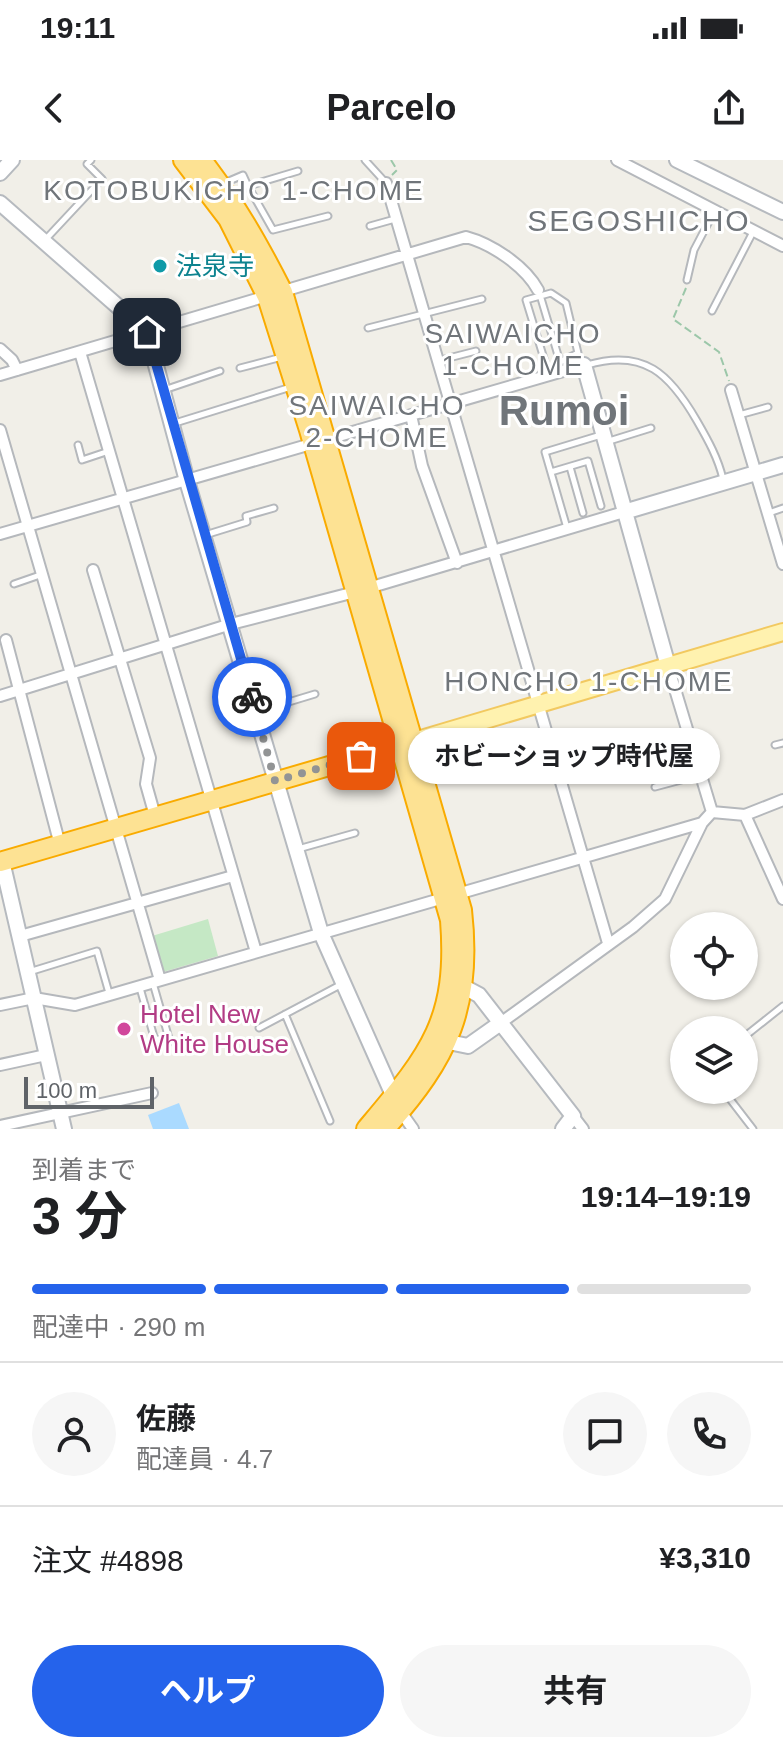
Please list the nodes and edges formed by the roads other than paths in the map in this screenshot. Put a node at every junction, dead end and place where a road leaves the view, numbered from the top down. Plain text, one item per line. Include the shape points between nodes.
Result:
1 (12, 160) edge
2 (91, 160) edge
3 (183, 160) edge
4 (202, 160) edge
5 (365, 160) edge
6 (617, 160) edge
7 (677, 160) edge
8 (298, 171) dead end
9 (0, 173) edge
10 (386, 183) joint
11 (248, 186) junction
12 (216, 190) junction
13 (0, 203) edge
14 (714, 212) junction
15 (783, 212) edge
16 (328, 216) dead end
17 (396, 218) junction
18 (370, 226) dead end
19 (753, 232) junction
20 (44, 242) junction
21 (783, 246) edge
22 (406, 256) junction
23 (687, 280) road end
24 (539, 293) junction
25 (275, 295) junction
26 (482, 299) dead end
27 (712, 311) dead end
28 (422, 313) junction
29 (368, 328) dead end
30 (147, 332) junction
31 (0, 349) edge
32 (476, 351) dead end
33 (80, 352) junction
34 (287, 355) junction
35 (436, 362) junction
36 (545, 362) dead end
37 (584, 365) junction
38 (561, 366) junction
39 (240, 368) dead end
40 (17, 370) junction
41 (220, 371) dead end
42 (0, 375) edge
43 (296, 385) junction
44 (163, 390) junction
45 (731, 390) road end
46 (448, 405) junction
47 (768, 407) dead end
48 (411, 415) junction
49 (739, 415) junction
50 (172, 424) junction
51 (651, 428) dead end
52 (0, 430) edge
53 (603, 439) junction
54 (320, 441) junction
55 (78, 445) dead end
56 (110, 451) junction
57 (783, 465) edge
58 (570, 467) junction
59 (551, 472) junction
60 (750, 475) junction
61 (187, 481) junction
62 (727, 483) junction
63 (125, 499) junction
64 (601, 506) dead end
65 (274, 508) dead end
66 (783, 508) edge
67 (624, 512) junction
68 (583, 513) dead end
69 (768, 513) junction
70 (26, 527) junction
71 (567, 530) junction
72 (0, 534) edge
73 (204, 535) junction
74 (781, 546) edge
75 (491, 553) junction
76 (457, 563) junction
77 (783, 564) edge
78 (93, 570) dead end
79 (40, 575) junction
80 (14, 584) dead end
81 (362, 590) junction
82 (231, 624) junction
83 (778, 634) edge
84 (6, 640) dead end
85 (168, 646) junction
86 (119, 659) junction
87 (668, 666) junction
88 (69, 674) junction
89 (20, 689) junction
90 (315, 694) dead end
91 (0, 696) edge
92 (537, 704) junction
93 (256, 712) junction
94 (407, 743) junction
95 (783, 743) edge
96 (775, 745) dead end
97 (701, 775) junction
98 (275, 781) junction
99 (655, 787) dead end
100 (211, 799) junction
101 (783, 800) edge
102 (712, 812) junction
103 (745, 815) junction
104 (155, 816) junction
105 (702, 823) junction
106 (115, 828) junction
107 (355, 833) dead end
108 (60, 845) junction
109 (295, 850) junction
110 (583, 857) junction
111 (1, 859) edge
112 (233, 876) junction
113 (452, 895) junction
114 (783, 899) edge
115 (139, 904) junction
116 (321, 933) junction
117 (20, 936) junction
118 (608, 943) junction
119 (256, 952) junction
120 (28, 972) junction
121 (156, 981) junction
122 (343, 983) junction
123 (140, 986) junction
124 (464, 987) junction
125 (110, 995) junction
126 (34, 998) junction
127 (0, 1005) edge
128 (783, 1006) edge
129 (285, 1014) junction
130 (502, 1022) junction
131 (758, 1026) edge
132 (259, 1028) dead end
133 (442, 1041) junction
134 (46, 1055) junction
135 (0, 1065) edge
136 (152, 1093) dead end
137 (734, 1104) edge
138 (397, 1105) junction
139 (61, 1113) junction
140 (573, 1116) junction
141 (330, 1121) dead end
142 (0, 1126) edge
143 (64, 1129) edge
144 (366, 1129) edge
145 (385, 1129) edge
146 (413, 1129) edge
147 (563, 1129) edge
148 (583, 1129) edge
149 (753, 1129) edge

1 - 9 street
2 - 20 lane via 87,164 102,179
3 - 12 highway
4 - 12 highway
5 - 10 lane
6 - 14 street
7 - 15 street
8 - 11 lane
10 - 17 street
11 - 12 lane via 243,175
11 - 16 lane via 273,230
12 - 25 highway
13 - 20 street
14 - 19 street
14 - 23 lane via 694,250
17 - 18 lane
17 - 22 street
19 - 21 street
19 - 27 lane
20 - 30 street
22 - 24 street via 466,237 477,240 529,274
22 - 25 street
22 - 28 street
24 - 36 lane via 526,300
24 - 38 lane
24 - 38 lane via 551,293 566,303 578,353
25 - 30 street
25 - 34 highway
25 - 54 highway
26 - 28 lane
28 - 29 lane
28 - 35 street
30 - 33 street
30 - 44 street
31 - 40 street
32 - 35 lane
33 - 40 street
33 - 56 street
34 - 39 lane
34 - 43 highway
35 - 46 street
37 - 38 street
37 - 53 street
37 - 62 lane via 626,359 666,377 683,397
38 - 46 street
40 - 42 street
41 - 44 lane
43 - 50 lane
43 - 54 highway
44 - 50 street
45 - 49 street
46 - 48 street
46 - 75 street
47 - 49 lane
48 - 54 street
48 - 76 street via 422,466
49 - 60 street
50 - 61 street
51 - 53 lane
52 - 70 street
53 - 59 lane via 545,452
53 - 67 street
54 - 61 street
54 - 81 highway
55 - 56 lane via 82,460
56 - 63 street
57 - 60 street
58 - 59 lane
58 - 64 lane via 588,461
58 - 68 lane
59 - 71 lane
60 - 62 street
60 - 69 street
61 - 63 street
61 - 73 street
62 - 67 street
63 - 70 street
63 - 85 street
65 - 73 lane
66 - 69 lane
67 - 71 street
67 - 87 street
69 - 74 street
70 - 72 street
70 - 79 street
71 - 75 street
73 - 82 street
74 - 77 street
75 - 76 street
75 - 92 street
76 - 81 street
78 - 86 street
79 - 80 lane
79 - 88 street
81 - 82 street
81 - 94 highway
82 - 85 street
82 - 93 street
83 - 87 main road
84 - 89 street
85 - 86 street
85 - 100 street
86 - 88 street
86 - 104 street via 150,758 146,784
87 - 92 main road
87 - 97 street
88 - 89 street
88 - 106 street
89 - 91 street
89 - 108 street
90 - 93 lane
92 - 94 main road
92 - 110 street
93 - 98 street
94 - 98 highway
94 - 113 highway
95 - 96 lane
97 - 99 lane
97 - 102 street
98 - 100 highway
98 - 109 street
100 - 104 highway
100 - 112 street
101 - 103 street
102 - 103 street
102 - 105 street
103 - 114 street
104 - 106 highway
105 - 110 street
105 - 118 street via 665,899
106 - 108 highway
106 - 115 street
107 - 109 lane
108 - 111 highway
109 - 116 street
110 - 113 street
110 - 118 street
111 - 117 street
112 - 115 street
112 - 119 street
113 - 116 street
113 - 124 highway via 466,942
113 - 133 highway via 452,980
115 - 117 street
115 - 121 street
116 - 119 street
116 - 122 street
117 - 120 street
118 - 130 street
119 - 121 street
120 - 125 lane via 97,951
120 - 126 street
121 - 123 street
121 - 123 lane via 170,1042 154,1037
122 - 129 lane
122 - 138 street
123 - 125 street
124 - 130 street via 479,995
124 - 133 highway
125 - 126 street via 75,1005
126 - 127 street
126 - 134 street
128 - 131 lane
129 - 132 lane
129 - 141 lane
130 - 133 street via 468,1046
130 - 140 street
133 - 138 highway
134 - 135 street
134 - 139 street
136 - 139 street
137 - 149 lane
138 - 144 highway
138 - 145 highway
138 - 146 street
139 - 142 street
139 - 143 street
140 - 147 street
140 - 148 street

